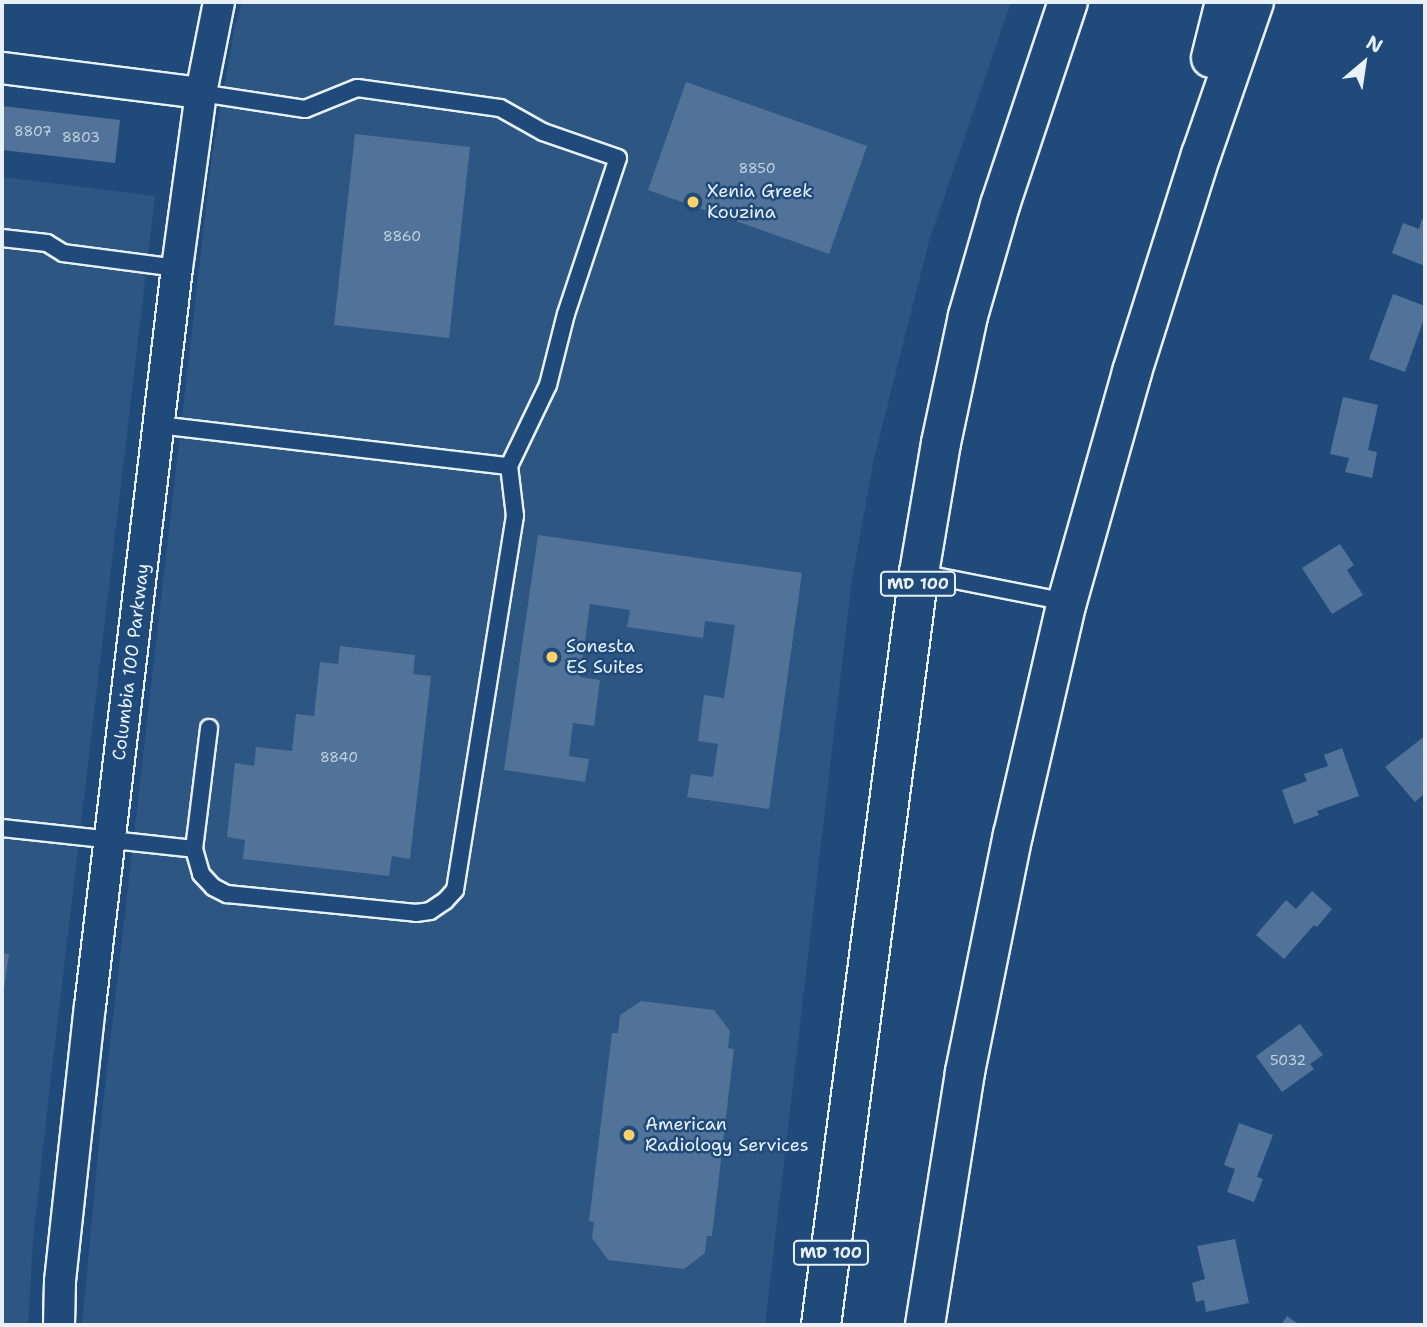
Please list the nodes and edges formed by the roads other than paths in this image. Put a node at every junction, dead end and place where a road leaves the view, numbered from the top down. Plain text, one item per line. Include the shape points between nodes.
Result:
1 (219, 2) edge
2 (1068, 2) edge
3 (1225, 2) edge
4 (1254, 2) edge
5 (2, 68) edge
6 (201, 93) junction
7 (2, 238) edge
8 (177, 268) junction
9 (1132, 372) junction
10 (158, 425) junction
11 (509, 466) junction
12 (919, 573) junction
13 (1068, 602) junction
14 (209, 728) dead end
15 (2, 828) edge
16 (110, 838) junction
17 (194, 849) junction
18 (59, 1325) edge
19 (821, 1325) edge
20 (925, 1325) edge

1 - 6 street, Columbia 100 Parkway
2 - 12 highway, MD 100 via 968,316 940,443
3 - 9 highway
4 - 9 highway
5 - 6 street
6 - 8 street, Columbia 100 Parkway
6 - 11 lane via 305,109 357,88 500,108 543,132 618,158 566,314 548,385
7 - 8 lane via 47,243 63,253
8 - 10 street, Columbia 100 Parkway
9 - 13 highway
10 - 11 lane
10 - 16 street, Columbia 100 Parkway
11 - 17 lane via 515,516 455,890 430,911 416,913 227,894 201,874
12 - 13 lane
12 - 19 highway, MD 100
13 - 20 highway via 1013,835 965,1072
14 - 17 lane
15 - 16 lane
16 - 17 lane
16 - 18 street, Columbia 100 Parkway via 60,1281

